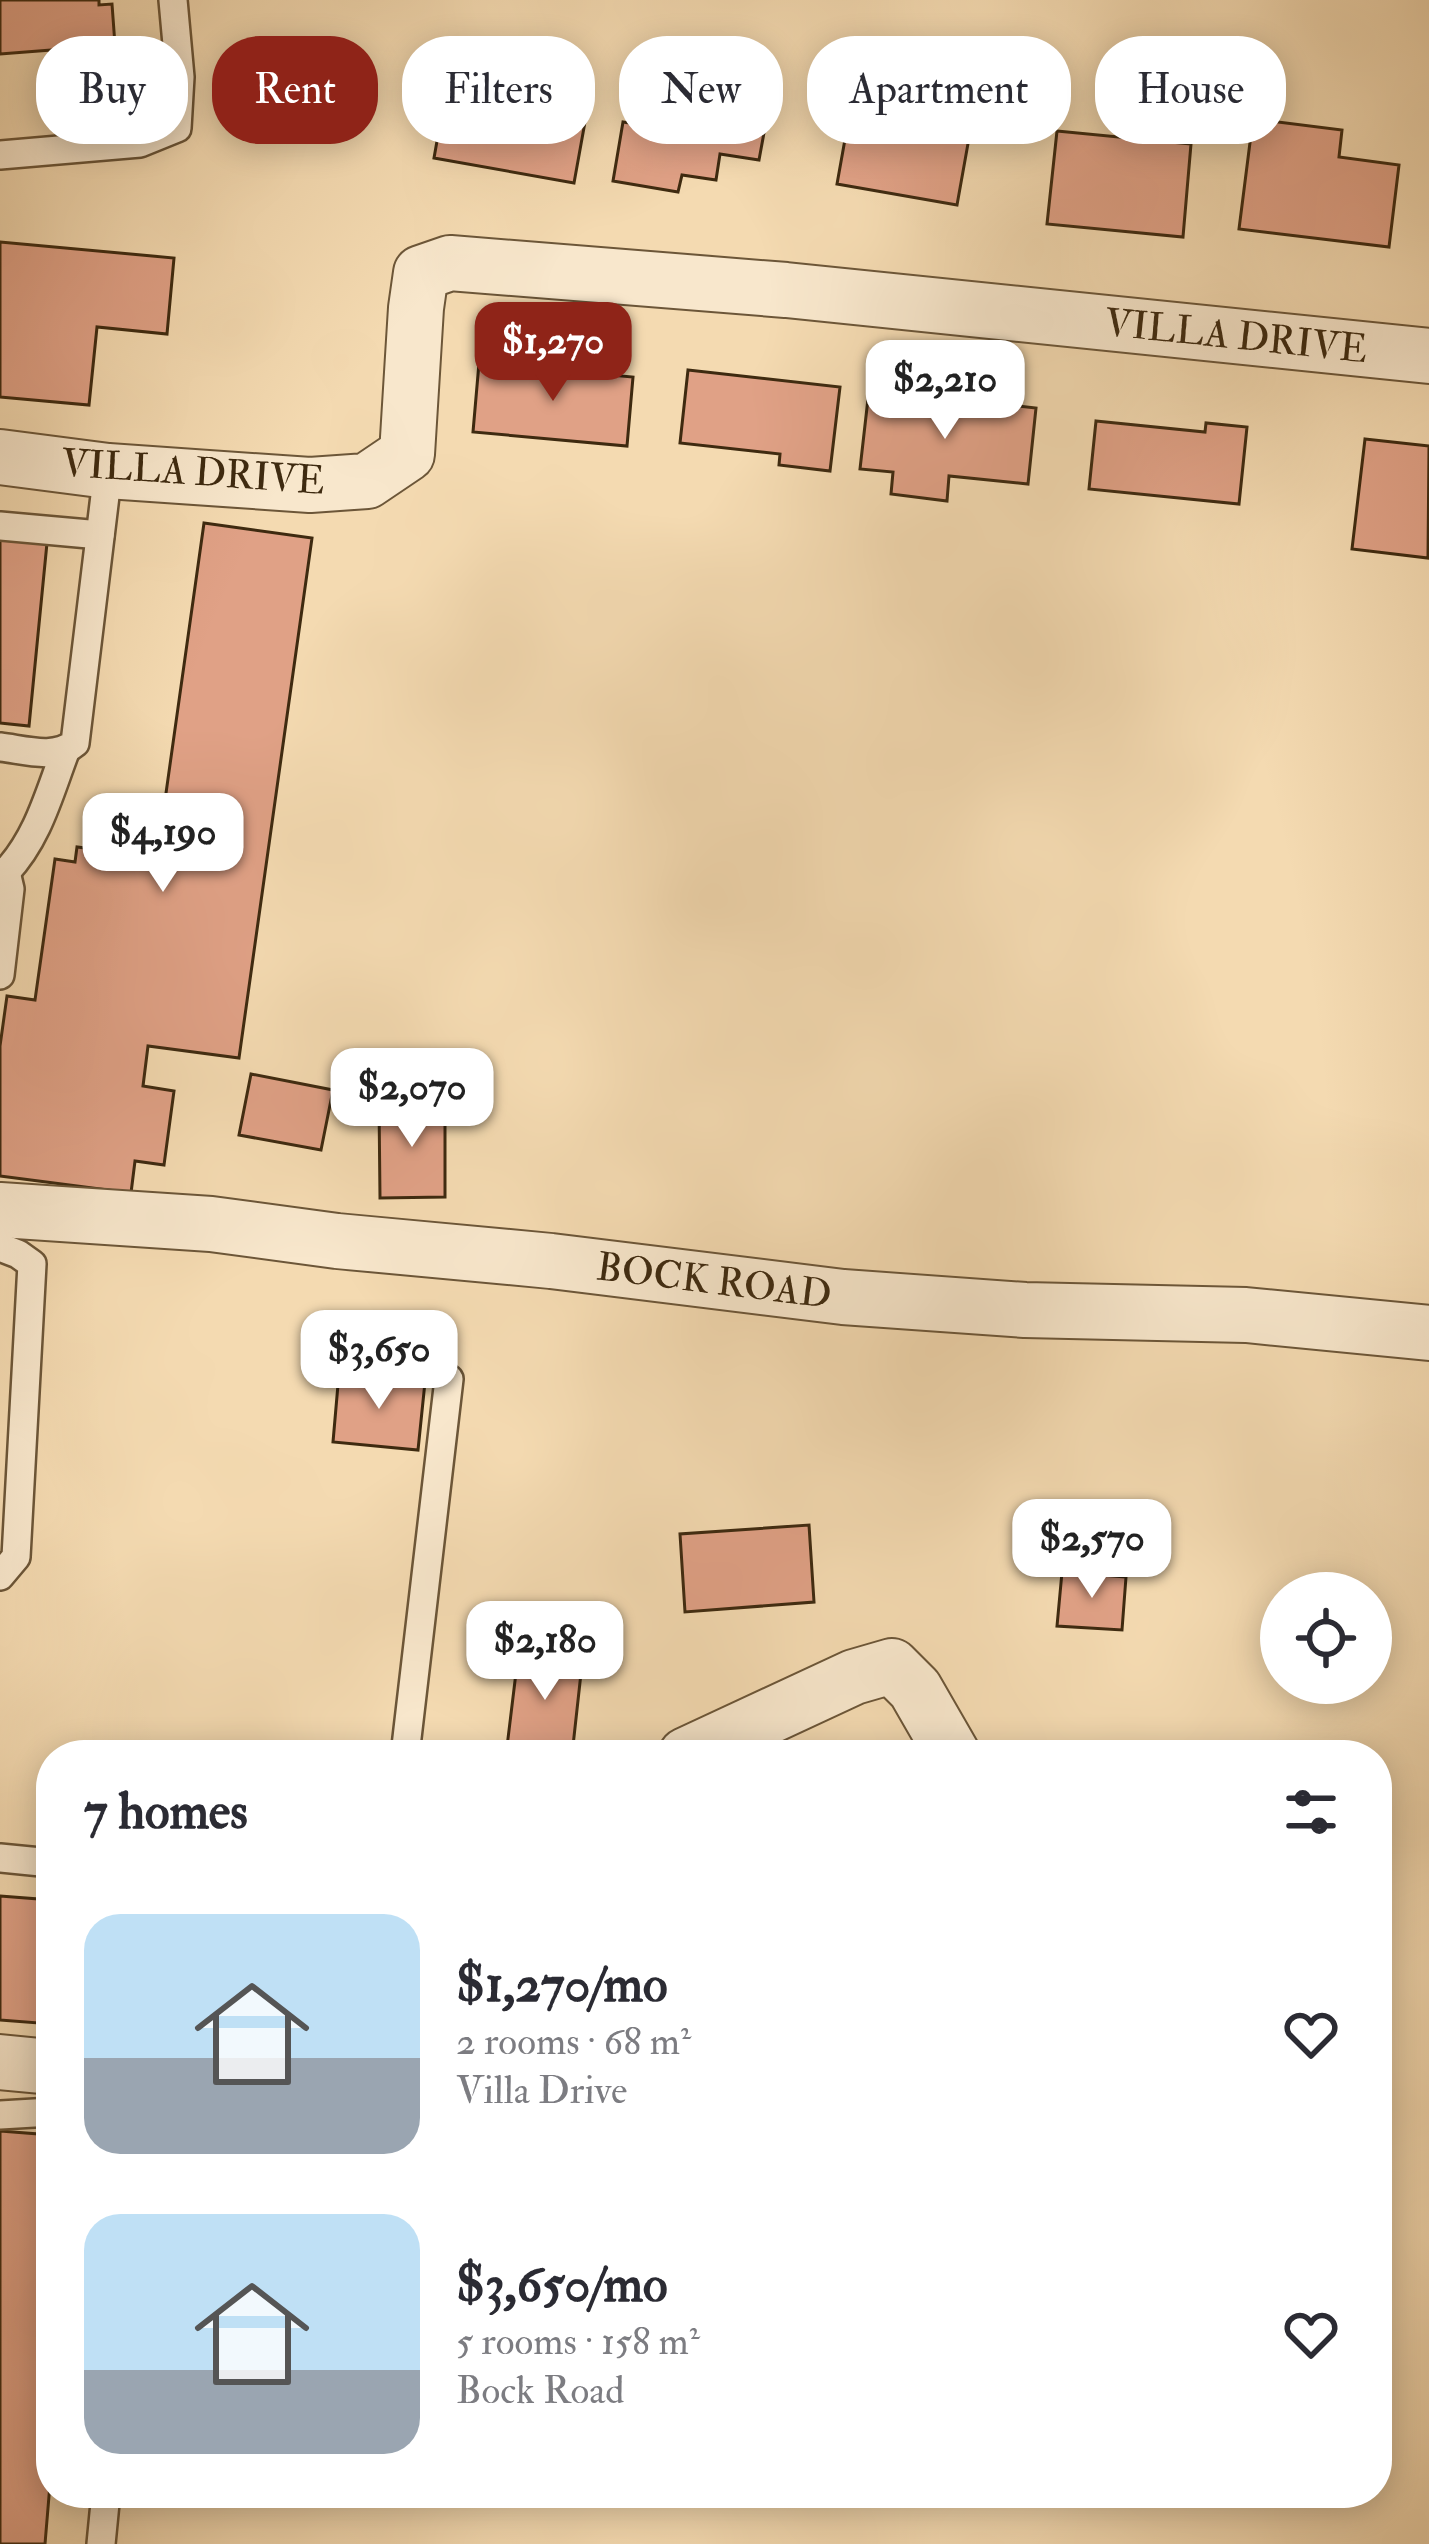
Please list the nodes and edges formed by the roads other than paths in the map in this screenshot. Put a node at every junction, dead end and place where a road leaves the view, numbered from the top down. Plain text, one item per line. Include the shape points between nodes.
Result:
1 (173, 0) edge
2 (0, 155) edge
3 (1429, 356) edge
4 (0, 457) edge
5 (108, 471) junction
6 (0, 526) edge
7 (100, 536) junction
8 (0, 747) edge
9 (64, 752) junction
10 (3, 872) edge
11 (0, 975) edge
12 (0, 1210) edge
13 (0, 1246) edge
14 (1429, 1333) edge
15 (449, 1378) dead end
16 (11, 1441) edge
17 (0, 1576) edge
18 (407, 1740) edge
19 (718, 1740) edge
20 (944, 1740) edge
21 (0, 1858) edge
22 (36, 1862) edge
23 (0, 2062) edge
24 (36, 2066) edge
25 (36, 2113) edge
26 (0, 2116) edge
27 (105, 2508) edge
28 (101, 2544) edge

1 - 2 lane via 177,128 140,143
3 - 5 street, VILLA DRIVE via 450,263 421,273 407,454 367,481 310,485
4 - 5 street, VILLA DRIVE
5 - 7 lane
6 - 7 lane
7 - 9 lane via 75,742
8 - 9 lane
9 - 10 lane via 36,829
10 - 11 lane via 10,889
12 - 14 street, BOCK ROAD via 212,1224 843,1297 1246,1315
13 - 16 lane via 32,1264
15 - 18 lane
16 - 17 lane via 16,1557
19 - 20 street via 892,1666
21 - 22 lane
23 - 24 street
25 - 26 lane
27 - 28 lane

